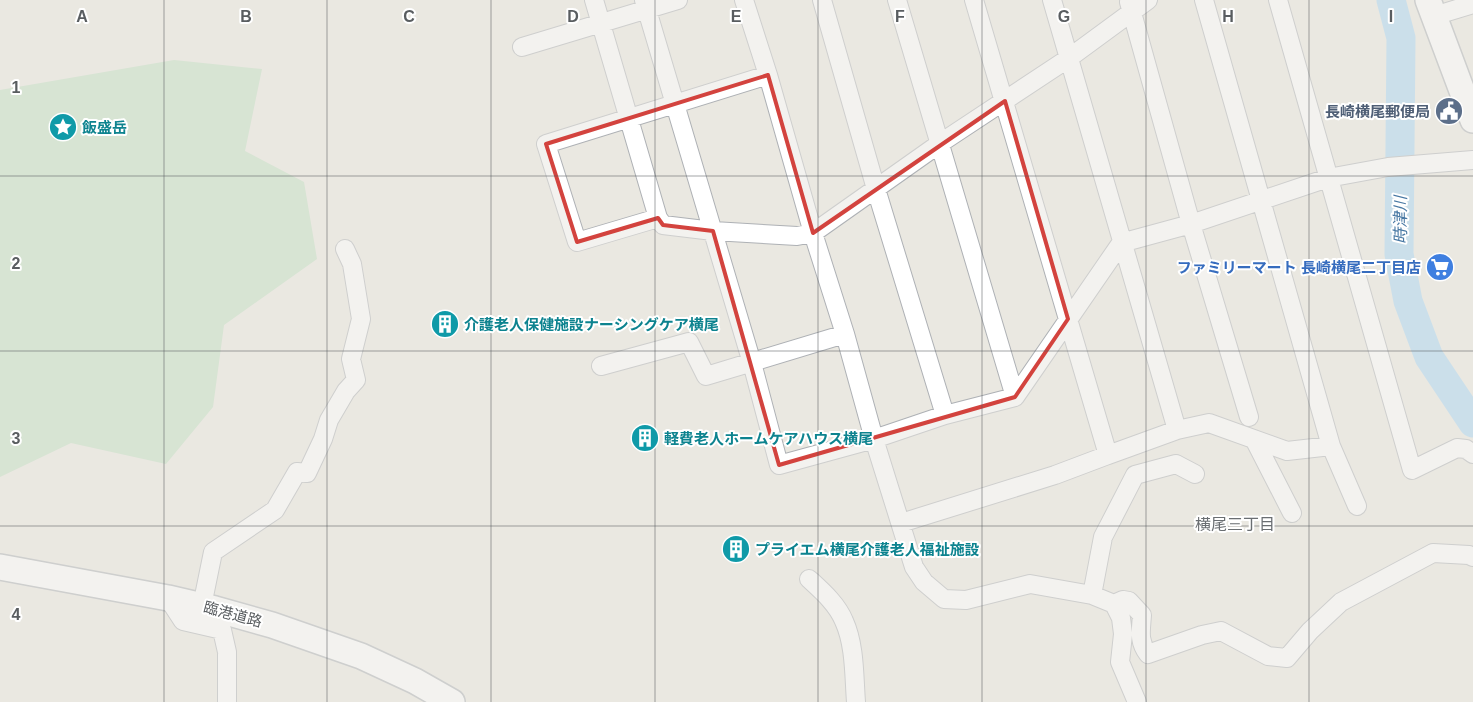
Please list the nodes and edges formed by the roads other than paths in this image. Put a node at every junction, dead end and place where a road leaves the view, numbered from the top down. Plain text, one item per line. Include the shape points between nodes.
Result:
1 (594, 0) edge
2 (678, 0) edge
3 (744, 0) edge
4 (822, 0) edge
5 (897, 0) edge
6 (974, 0) edge
7 (1052, 0) edge
8 (1148, 0) edge
9 (1204, 0) edge
10 (1278, 0) edge
11 (1473, 4) edge
12 (645, 5) edge
13 (1131, 5) edge
14 (1431, 8) edge
15 (601, 22) junction
16 (522, 47) dead end
17 (1069, 58) junction
18 (768, 75) junction
19 (1005, 101) junction
20 (676, 103) junction
21 (627, 118) junction
22 (1473, 120) edge
23 (939, 144) junction
24 (1473, 160) edge
25 (1328, 178) junction
26 (876, 189) junction
27 (1261, 202) junction
28 (658, 218) junction
29 (1191, 224) junction
30 (713, 231) junction
31 (813, 234) junction
32 (1121, 243) junction
33 (345, 249) dead end
34 (1068, 319) junction
35 (845, 334) junction
36 (752, 363) junction
37 (601, 366) dead end
38 (1015, 397) junction
39 (945, 415) junction
40 (1249, 417) dead end
41 (1177, 430) junction
42 (874, 439) junction
43 (1254, 439) junction
44 (1331, 446) junction
45 (1473, 454) edge
46 (1108, 455) junction
47 (1195, 474) dead end
48 (1357, 506) dead end
49 (1292, 513) dead end
50 (901, 523) junction
51 (1473, 557) edge
52 (0, 567) edge
53 (809, 579) dead end
54 (1092, 595) junction
55 (168, 598) junction
56 (1114, 604) junction
57 (202, 606) junction
58 (227, 702) edge
59 (452, 702) edge
60 (856, 702) edge
61 (1137, 702) edge

1 - 15 street
2 - 12 street
3 - 18 street
4 - 26 street
5 - 23 street
6 - 19 street
7 - 17 street
8 - 13 street
9 - 27 street
10 - 25 street
11 - 14 street
12 - 15 street
12 - 20 street
13 - 17 street
13 - 29 street
14 - 22 street
15 - 16 street
15 - 21 street
17 - 19 street
17 - 32 street
18 - 20 street
18 - 31 street
19 - 23 street
19 - 34 street
20 - 21 street
20 - 30 street
21 - 28 street
21 - 28 street via 546,144 577,242
23 - 26 street
23 - 38 street
24 - 25 street via 1388,166
25 - 27 street
25 - 45 street via 1412,470 1457,448
26 - 31 street
26 - 39 street
27 - 29 street
27 - 44 street
28 - 30 street via 663,225
29 - 32 street
29 - 40 street
30 - 31 street
30 - 36 street
31 - 35 street
32 - 34 street
32 - 41 street
33 - 57 street via 352,264 362,319 351,359 356,380 328,420 324,439 307,473 297,472 275,510 213,552
34 - 38 street
34 - 46 street
35 - 36 street
35 - 42 street
36 - 37 street via 706,376 688,342
36 - 42 street via 779,466
38 - 39 street
39 - 42 street
41 - 43 street via 1209,423
41 - 46 street
42 - 50 street
43 - 44 street via 1287,451
43 - 49 street
44 - 48 street
46 - 50 street
47 - 54 street via 1176,464 1135,475 1102,537
50 - 54 street via 914,566 924,582 944,599 966,600 1030,584
51 - 56 street via 1433,553 1340,602 1287,658 1268,656 1221,631 1148,654 1141,637 1142,615 1129,601
52 - 55 street, 臨港道路
53 - 60 street via 829,598 844,620 851,643
54 - 56 street
55 - 57 street, 臨港道路
55 - 58 street via 183,621 222,630 227,652
56 - 61 street via 1121,618 1123,634 1120,662
57 - 59 street, 臨港道路 via 272,625 361,656

